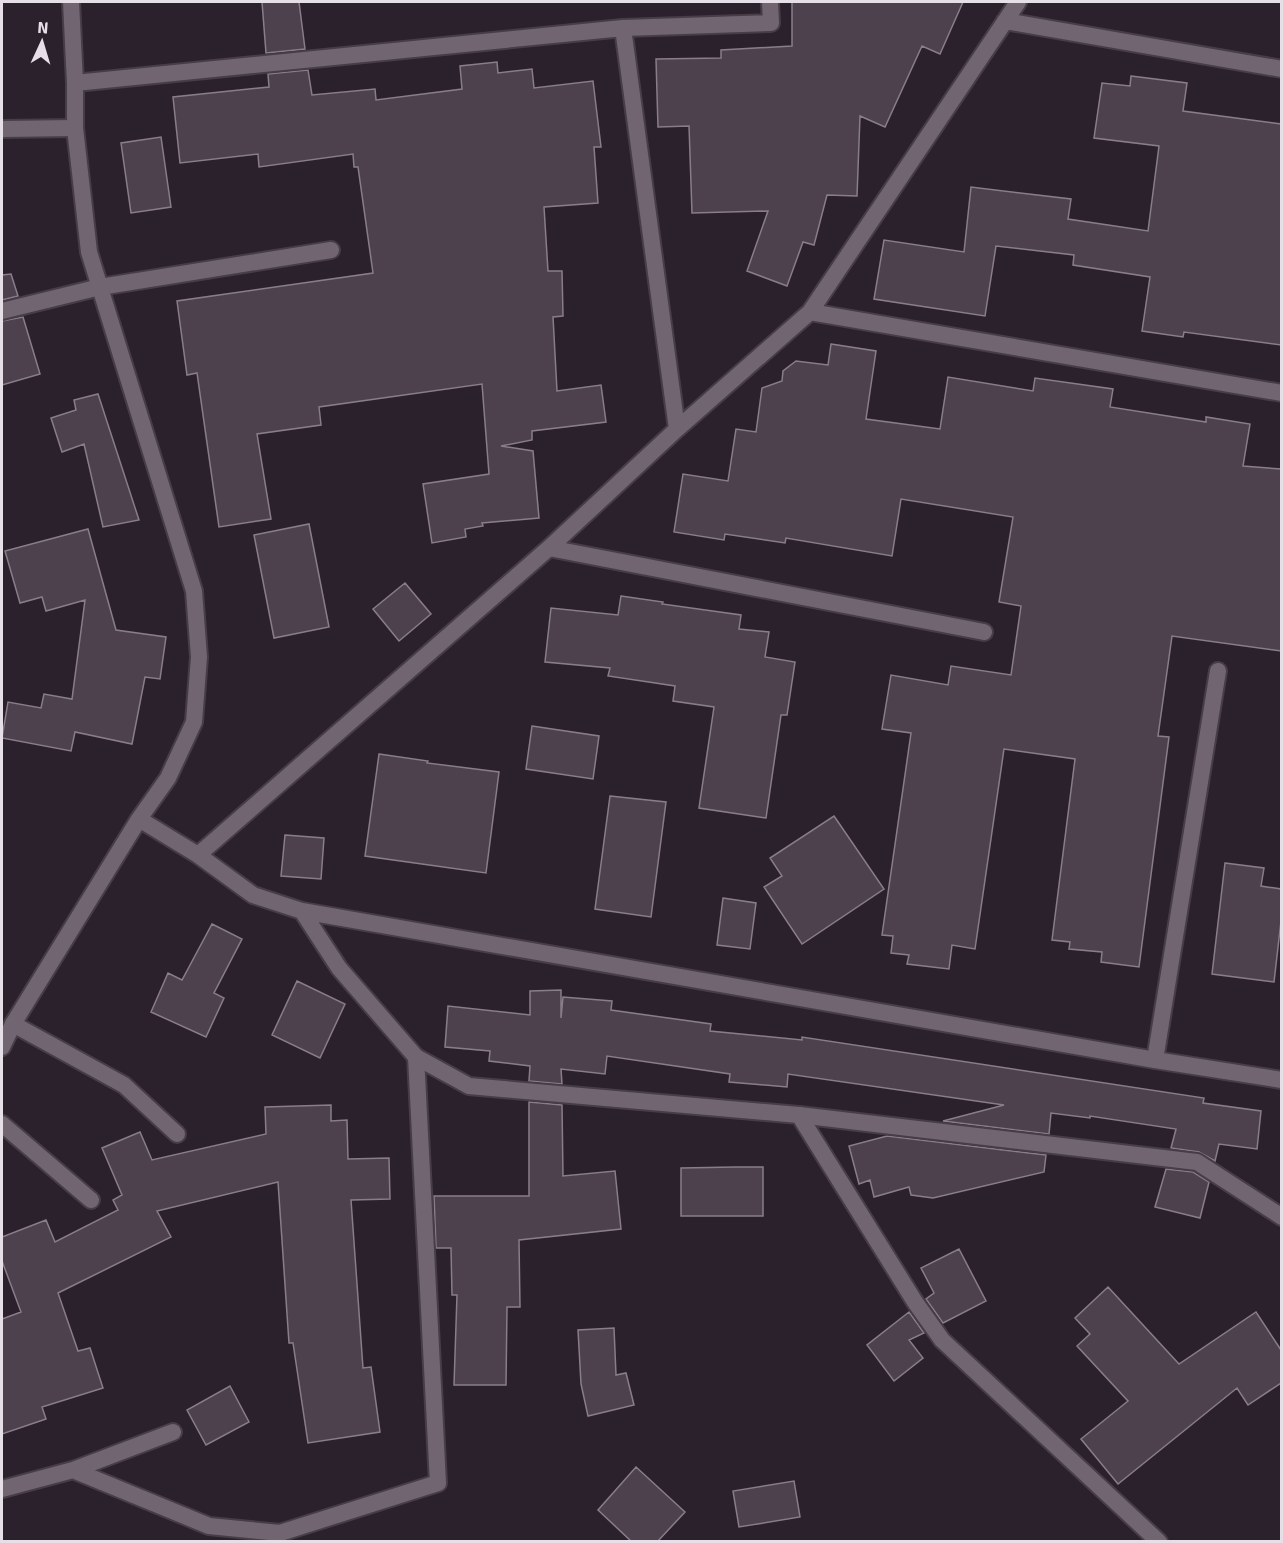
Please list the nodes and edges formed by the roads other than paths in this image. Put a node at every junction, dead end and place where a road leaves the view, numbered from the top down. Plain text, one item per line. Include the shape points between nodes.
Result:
1 (71, 2) edge
2 (770, 2) edge
3 (1018, 2) edge
4 (1005, 21) junction
5 (623, 28) junction
6 (1281, 69) edge
7 (75, 83) junction
8 (75, 128) junction
9 (2, 129) edge
10 (331, 250) dead end
11 (100, 287) junction
12 (2, 311) edge
13 (810, 312) junction
14 (1281, 393) edge
15 (677, 429) junction
16 (549, 548) junction
17 (984, 632) dead end
18 (1218, 671) dead end
19 (139, 819) junction
20 (198, 855) junction
21 (302, 911) junction
22 (13, 1024) junction
23 (2, 1047) edge
24 (416, 1058) junction
25 (1155, 1060) junction
26 (1281, 1080) edge
27 (799, 1115) junction
28 (2, 1124) edge
29 (177, 1134) dead end
30 (91, 1200) dead end
31 (1281, 1217) edge
32 (173, 1432) dead end
33 (73, 1470) junction
34 (2, 1489) edge
35 (1159, 1542) edge

1 - 7 street
2 - 5 street via 771,23
3 - 4 street
4 - 6 street
4 - 13 street
5 - 7 street
5 - 15 street
7 - 8 street
8 - 9 street
8 - 11 street via 89,252
10 - 11 street
11 - 12 street
11 - 19 street via 194,591 199,657 194,722 168,778
13 - 14 street
13 - 15 street
15 - 16 street
16 - 17 street
16 - 20 street
18 - 25 street
19 - 20 street
19 - 22 street
20 - 21 street via 253,895
21 - 24 street via 339,968
21 - 25 street
22 - 23 street
22 - 29 street via 124,1085
24 - 27 street via 469,1086
24 - 33 street via 438,1483 280,1533 209,1526
25 - 26 street
27 - 31 street via 1197,1162
27 - 35 street via 942,1341
28 - 30 street
32 - 33 street
33 - 34 street

